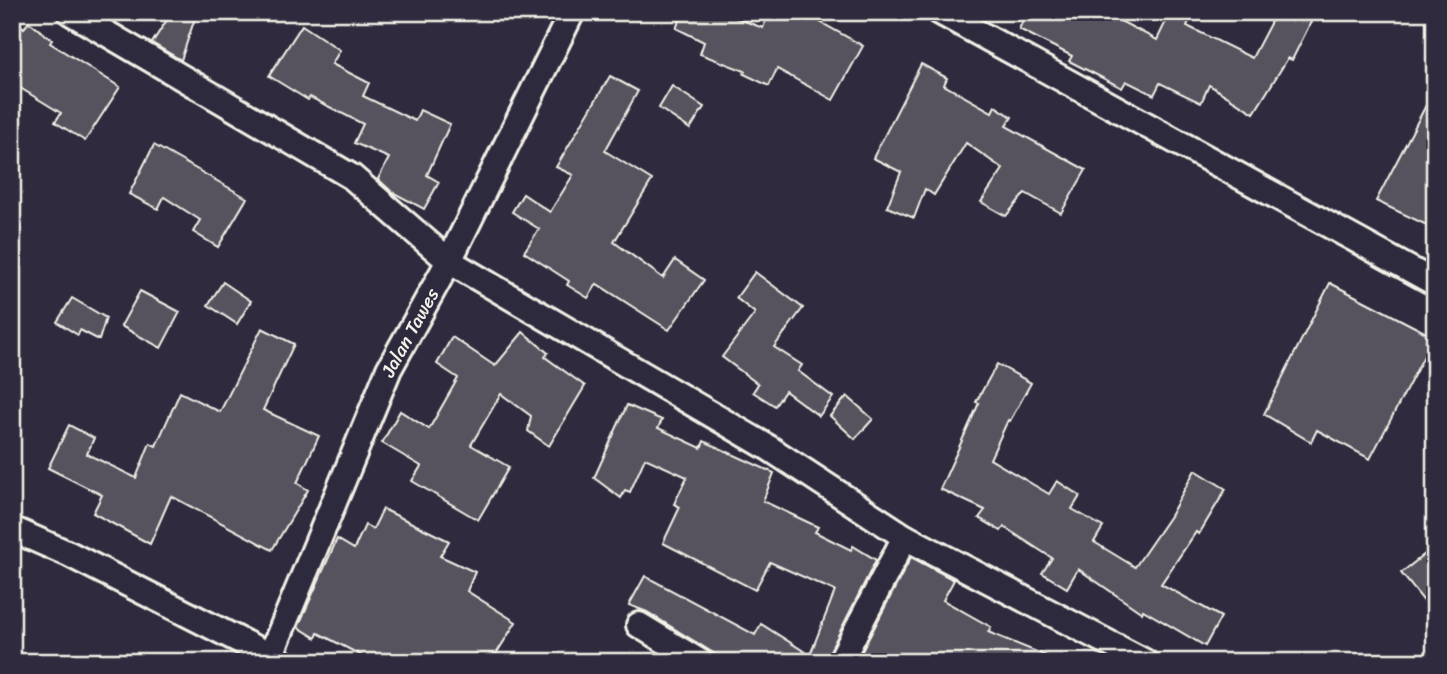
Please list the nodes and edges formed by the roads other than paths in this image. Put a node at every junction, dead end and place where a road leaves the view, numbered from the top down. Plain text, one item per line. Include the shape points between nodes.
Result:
1 (70, 12) edge
2 (572, 12) edge
3 (940, 12) edge
4 (449, 261) junction
5 (1435, 283) edge
6 (12, 529) edge
7 (905, 537) junction
8 (639, 625) dead end
9 (274, 660) edge
10 (700, 662) edge
11 (841, 662) edge
12 (1144, 662) edge

1 - 4 street via 352,177
2 - 4 street, Jalan Tawes
3 - 5 street
4 - 7 street via 769,448
4 - 9 street, Jalan Tawes via 389,369
6 - 9 street
7 - 11 street
7 - 12 street
8 - 10 street

